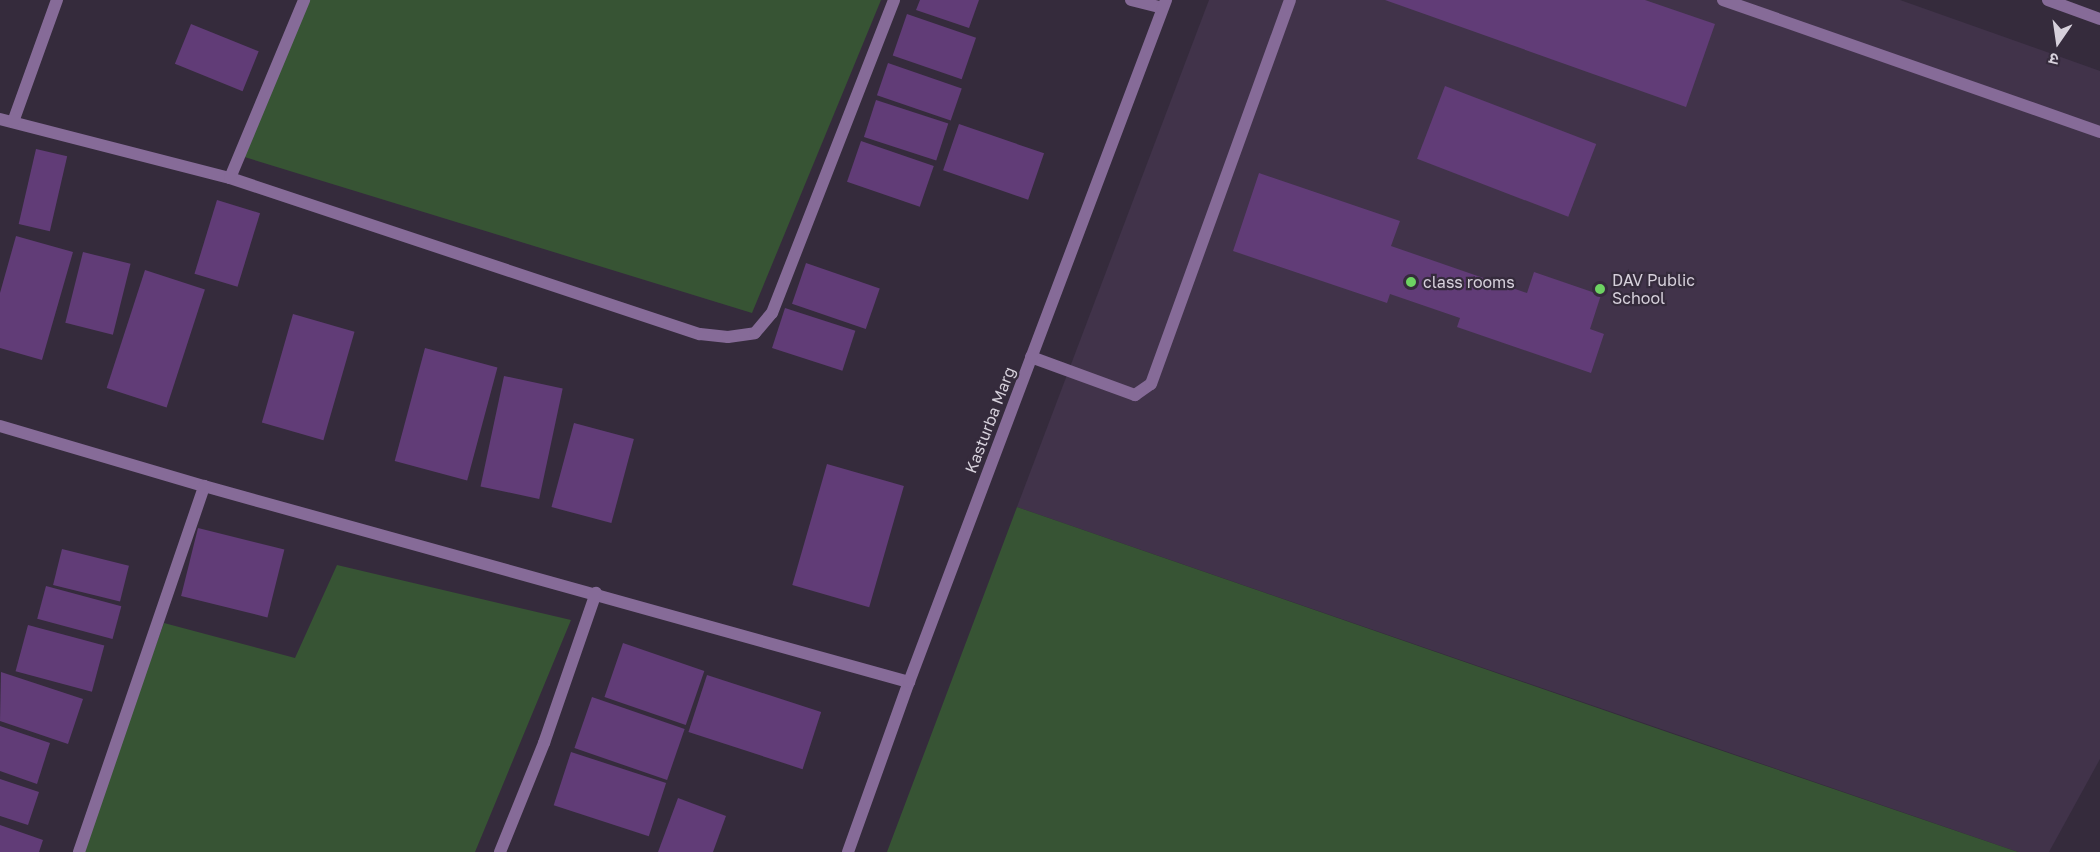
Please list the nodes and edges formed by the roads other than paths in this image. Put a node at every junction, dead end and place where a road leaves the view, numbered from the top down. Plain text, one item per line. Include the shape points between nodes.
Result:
1 (57, 0) edge
2 (304, 0) edge
3 (894, 0) edge
4 (1131, 0) edge
5 (1290, 0) edge
6 (1723, 0) edge
7 (2048, 0) edge
8 (1164, 4) edge
9 (2100, 19) edge
10 (0, 119) edge
11 (13, 122) junction
12 (2100, 132) edge
13 (230, 178) junction
14 (1031, 357) junction
15 (0, 426) edge
16 (204, 486) junction
17 (596, 593) junction
18 (909, 682) junction
19 (79, 852) edge
20 (500, 852) edge
21 (848, 852) edge

1 - 11 street
2 - 13 street
3 - 13 street via 772,313 755,333 728,338 700,334
4 - 8 street
5 - 14 street via 1151,384 1135,395
6 - 12 street
7 - 9 street
8 - 14 street, Kasturba Marg
10 - 11 street
11 - 13 street
14 - 18 street, Kasturba Marg
15 - 16 street
16 - 17 street
16 - 19 street
17 - 18 street
17 - 20 street via 544,743
18 - 21 street, Kasturba Marg

